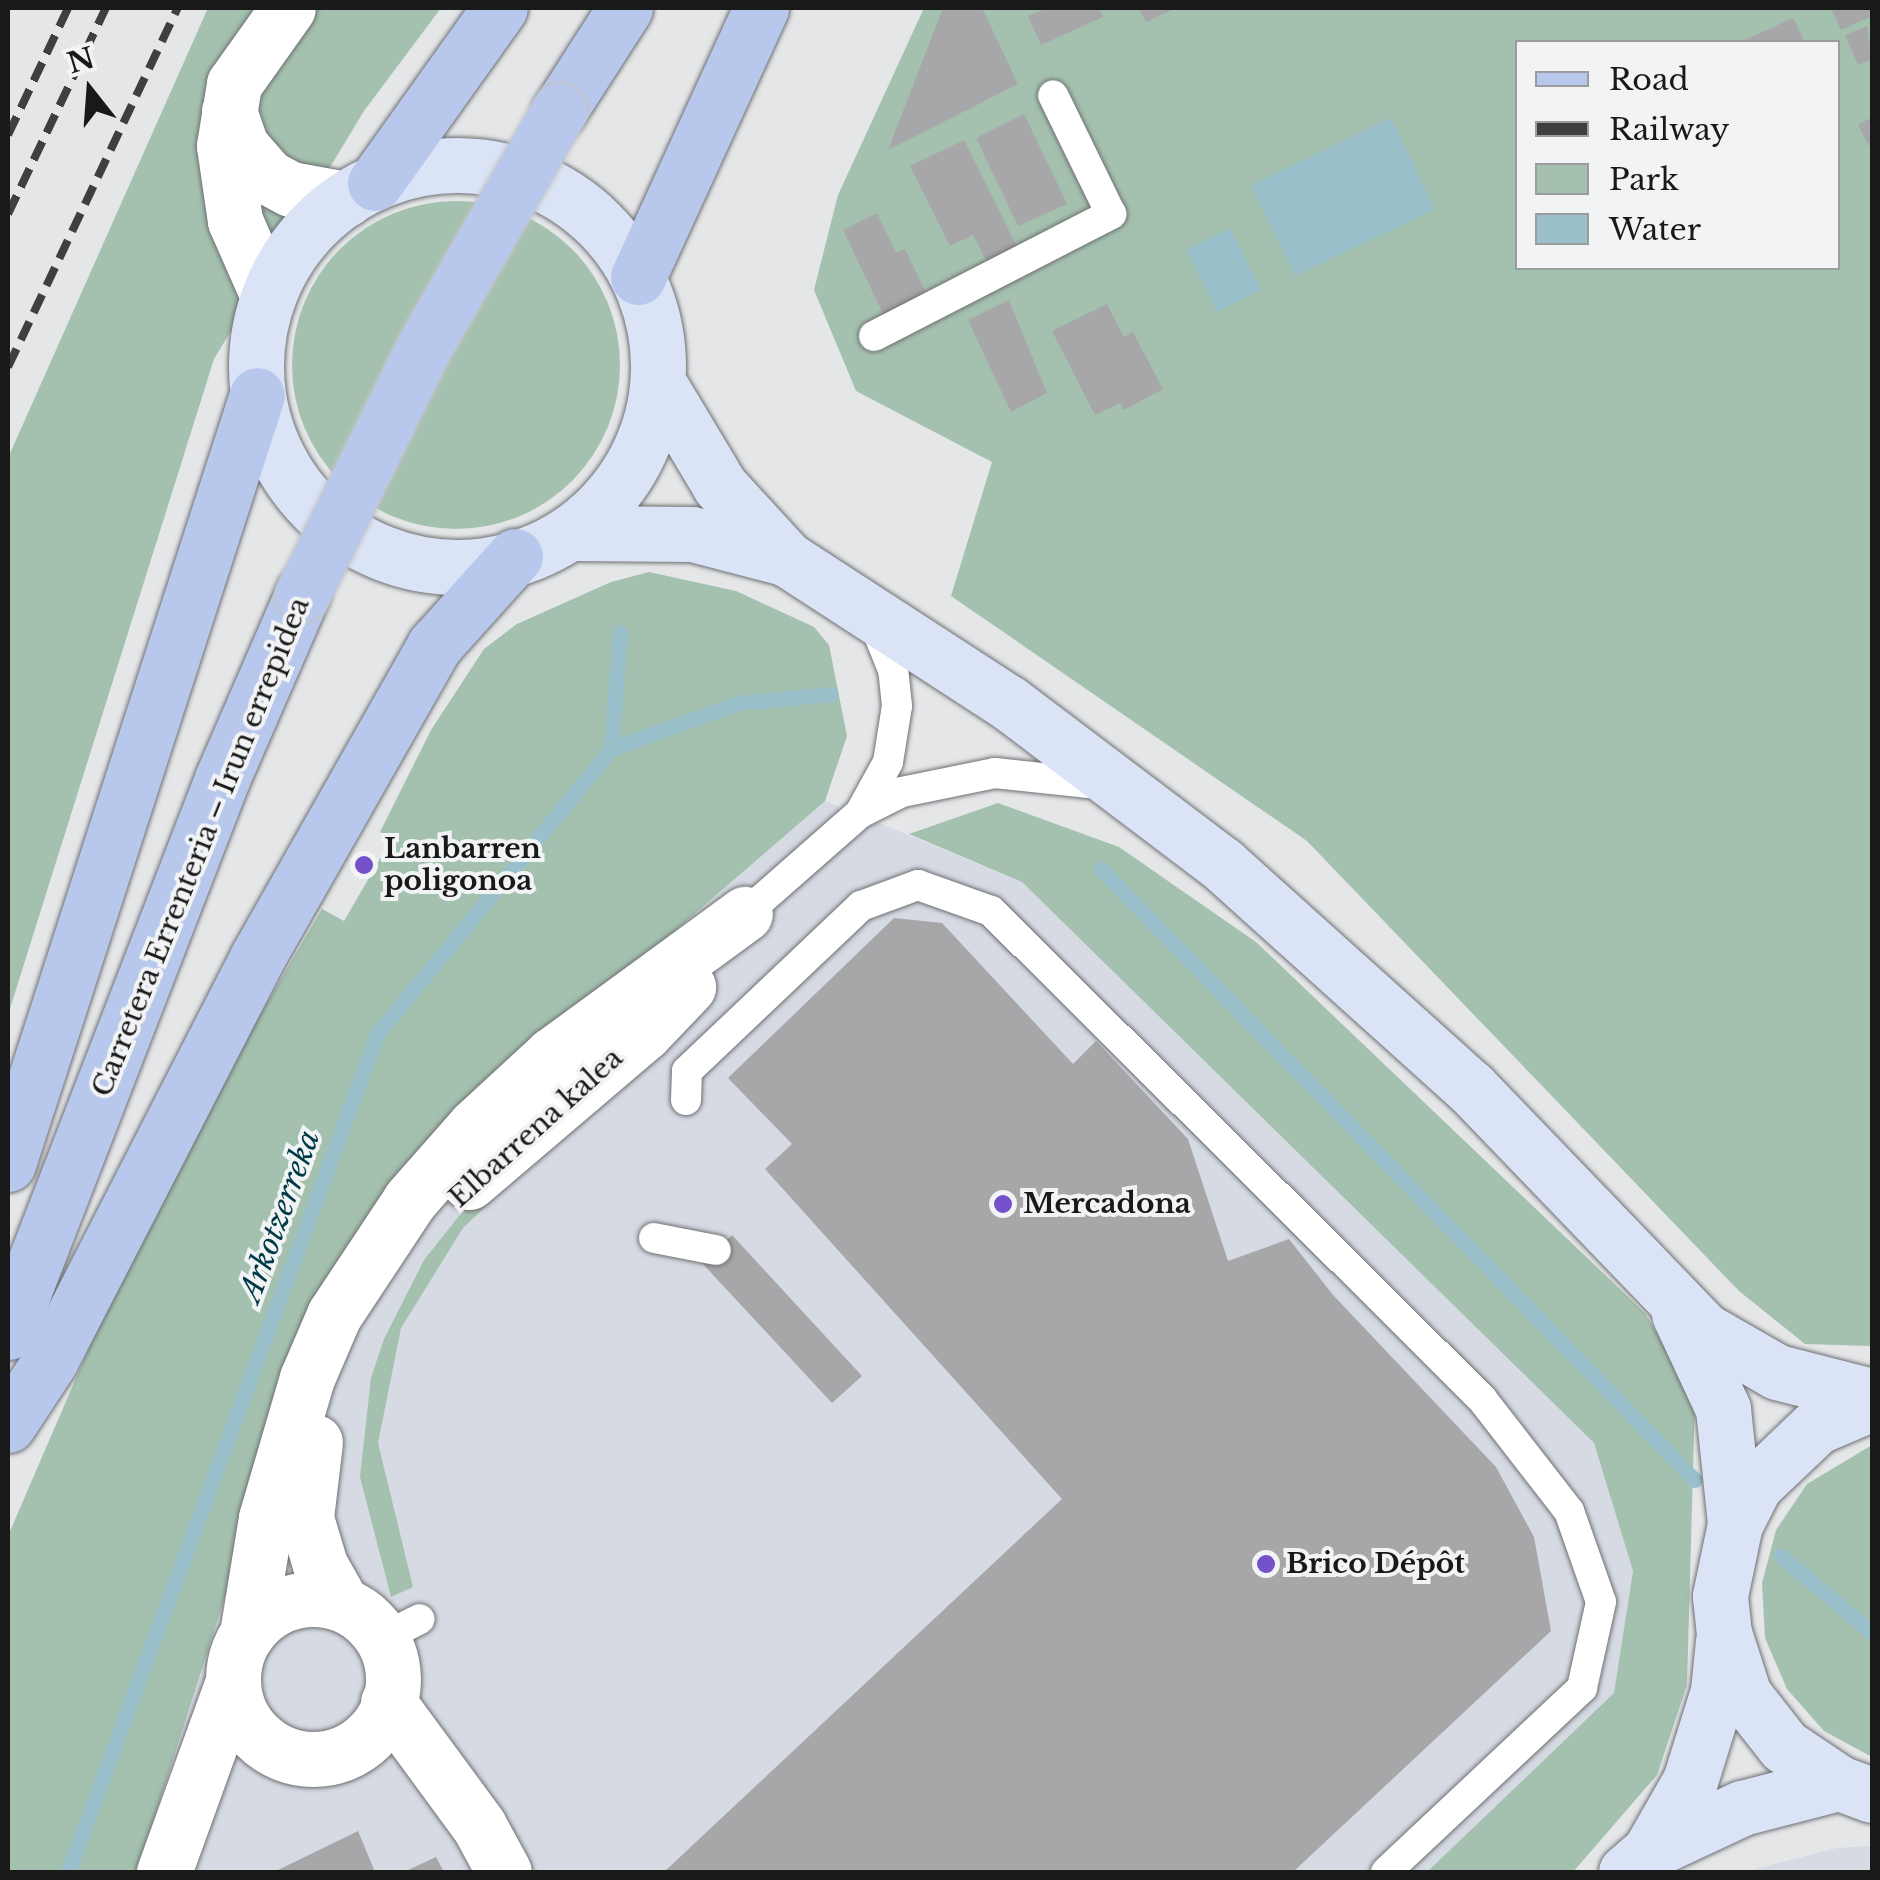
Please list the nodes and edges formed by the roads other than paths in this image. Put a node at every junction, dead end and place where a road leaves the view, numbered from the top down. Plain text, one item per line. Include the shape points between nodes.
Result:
1 (288, 8) edge
2 (500, 8) edge
3 (624, 8) edge
4 (762, 8) edge
5 (1053, 95) dead end
6 (228, 108) junction
7 (361, 191) junction
8 (638, 277) junction
9 (268, 296) junction
10 (874, 336) dead end
11 (658, 384) junction
12 (257, 395) junction
13 (572, 533) junction
14 (515, 556) junction
15 (788, 559) junction
16 (865, 607) junction
17 (1138, 798) junction
18 (860, 813) junction
19 (745, 914) junction
20 (644, 1032) junction
21 (475, 1126) junction
22 (8, 1164) edge
23 (654, 1238) dead end
24 (716, 1250) dead end
25 (1672, 1303) junction
26 (8, 1332) edge
27 (1872, 1400) edge
28 (8, 1425) edge
29 (1735, 1524) junction
30 (381, 1621) junction
31 (1724, 1633) junction
32 (240, 1659) junction
33 (388, 1702) junction
34 (1856, 1790) edge
35 (1638, 1862) edge
36 (164, 1872) edge
37 (504, 1872) edge
38 (1386, 1872) edge

1 - 6 street via 234,84
2 - 7 main road
3 - 26 main road, Carretera Errenteria – Irun errepidea, bridge via 423,349 304,593 222,779
4 - 8 main road
5 - 10 lane via 1111,214
6 - 7 street via 241,146 268,176 292,189
6 - 9 street via 226,184
7 - 8 street via 448,166 521,176 597,221
7 - 9 street via 286,258
8 - 11 street via 656,328
9 - 12 street via 256,345
11 - 13 street via 632,468
11 - 15 street via 720,486
12 - 14 street via 280,464 300,494 355,541 424,566 460,568
12 - 22 main road
13 - 14 street
13 - 15 street via 692,534
14 - 28 main road via 434,646 257,958 50,1361
15 - 16 street
16 - 17 street
16 - 18 lane, Elbarrena kalea via 888,654 897,706 888,762
17 - 18 lane, Elbarrena kalea via 1066,777 995,773 902,792
17 - 25 street via 1348,972 1471,1088
18 - 19 lane, Elbarrena kalea
19 - 20 street, Elbarrena kalea
19 - 21 street, Elbarrena kalea via 552,1056
20 - 21 street, Elbarrena kalea via 583,1062 512,1112
20 - 30 street, Elbarrena kalea via 478,1172 398,1260 368,1308 323,1413 305,1493 312,1543
20 - 38 lane via 686,1085 860,906 918,885 991,911 1482,1399 1568,1511 1601,1602 1582,1688
21 - 32 street, Elbarrena kalea via 410,1200 334,1316 284,1442
23 - 24 lane
25 - 27 street via 1777,1372
25 - 29 street via 1723,1410
27 - 29 street via 1816,1427 1782,1453
29 - 31 street via 1720,1596
30 - 32 street via 290,1602
30 - 33 street, Elbarrena kalea via 391,1663
31 - 34 street via 1744,1695 1784,1746
31 - 35 street via 1705,1744
32 - 33 street via 252,1732 298,1758 348,1751 370,1736
32 - 36 street, Elbarrena kalea
33 - 37 street via 479,1826
34 - 35 street via 1742,1808

